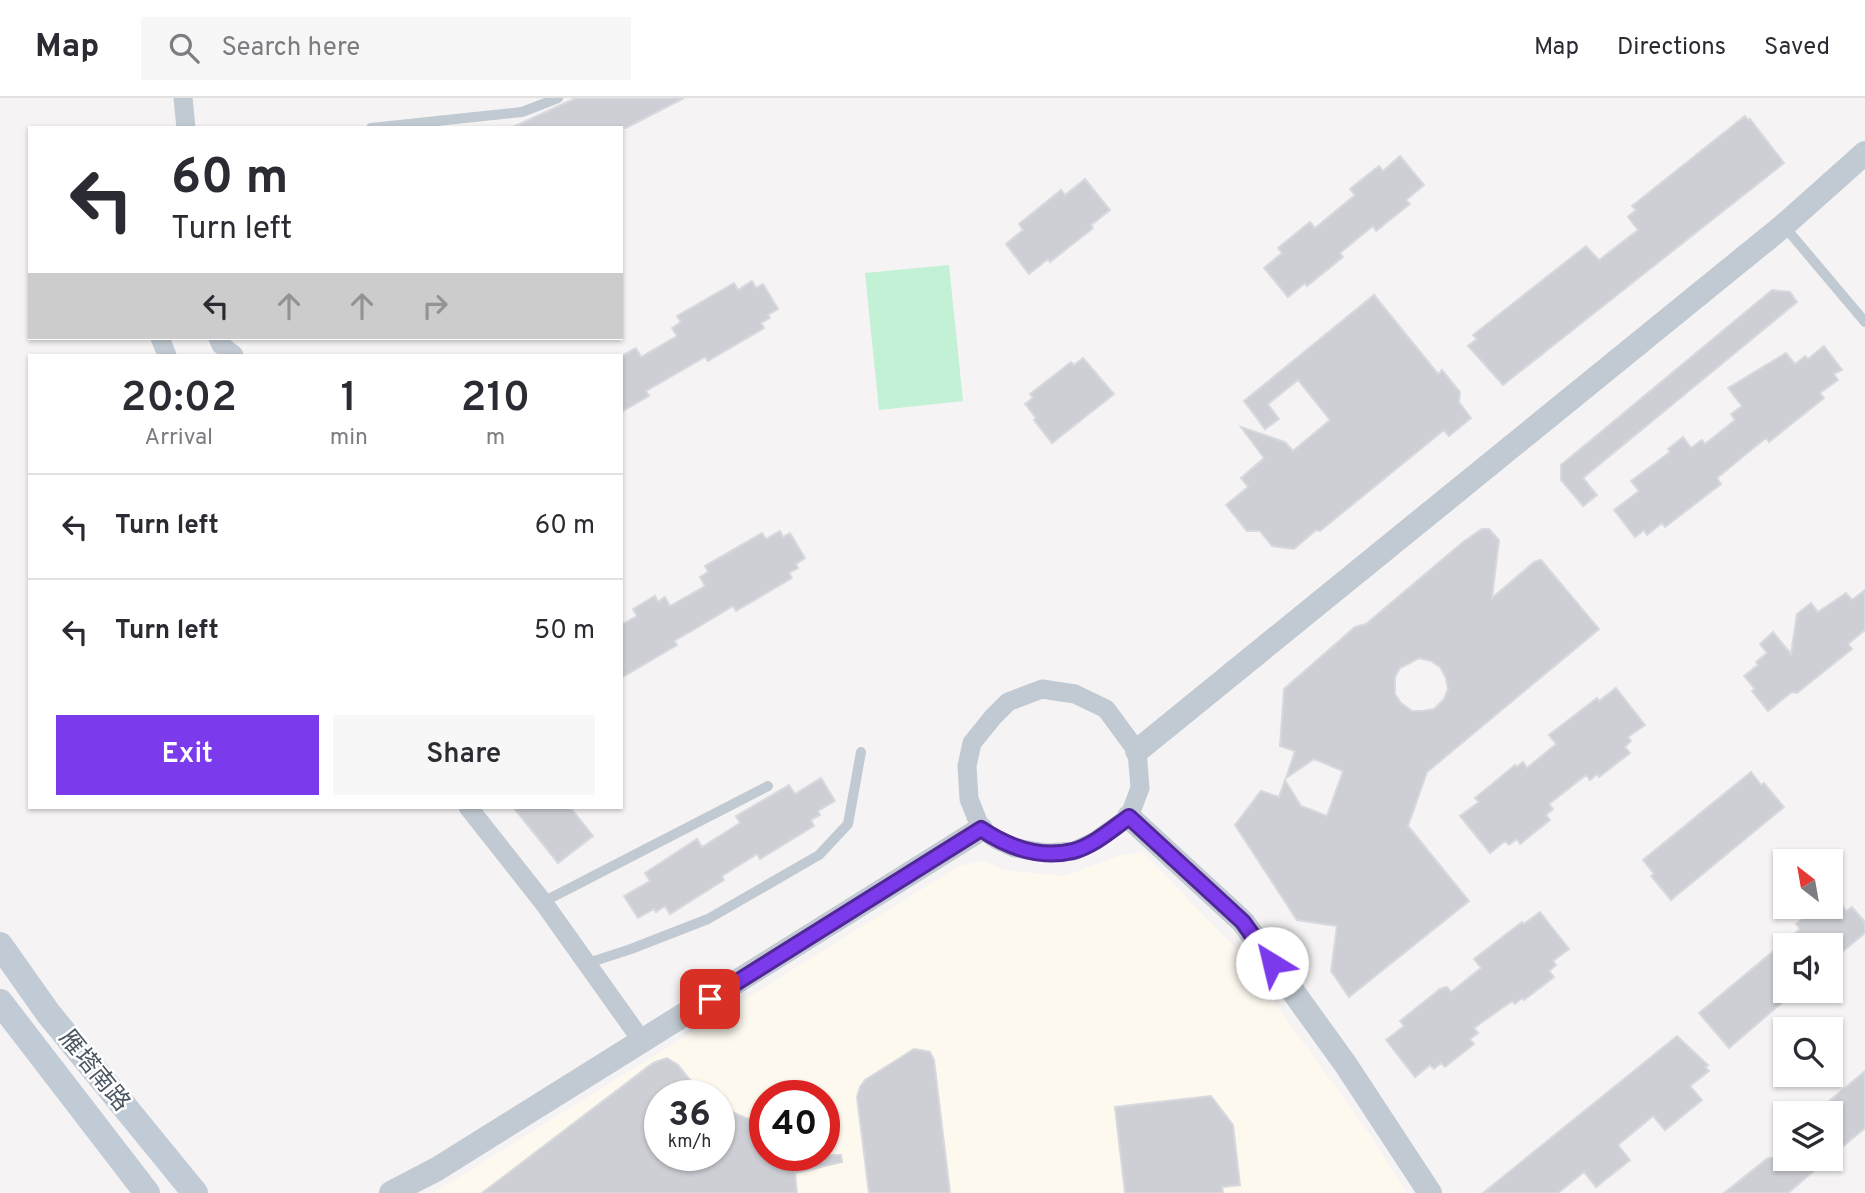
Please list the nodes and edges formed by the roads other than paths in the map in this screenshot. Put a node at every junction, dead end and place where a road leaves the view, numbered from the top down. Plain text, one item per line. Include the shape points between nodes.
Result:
1 (183, 98) edge
2 (558, 98) edge
3 (186, 126) edge
4 (390, 126) edge
5 (1865, 153) edge
6 (1783, 226) junction
7 (1865, 322) edge
8 (219, 340) edge
9 (233, 354) edge
10 (1137, 751) junction
11 (861, 752) dead end
12 (768, 786) dead end
13 (470, 809) edge
14 (1129, 817) junction
15 (981, 829) junction
16 (543, 902) junction
17 (0, 945) edge
18 (588, 963) junction
19 (0, 1002) edge
20 (642, 1041) junction
21 (146, 1193) edge
22 (195, 1193) edge
23 (391, 1193) edge
24 (1430, 1193) edge

1 - 3 street
2 - 4 lane via 522,112
5 - 6 street
6 - 7 lane
6 - 10 street
8 - 9 street
10 - 14 street via 1140,788
10 - 15 street via 1106,709 1075,694 1042,689 1008,702 972,743 967,766 969,799
11 - 18 lane via 848,824 819,855 708,919
12 - 16 lane
13 - 16 street
14 - 15 street via 1074,851 1015,848
14 - 24 street via 1243,922 1346,1065
15 - 20 street
16 - 18 street
17 - 22 main road, 雁塔南路 via 48,1013
18 - 20 street
19 - 21 main road, 雁塔南路
20 - 23 street

